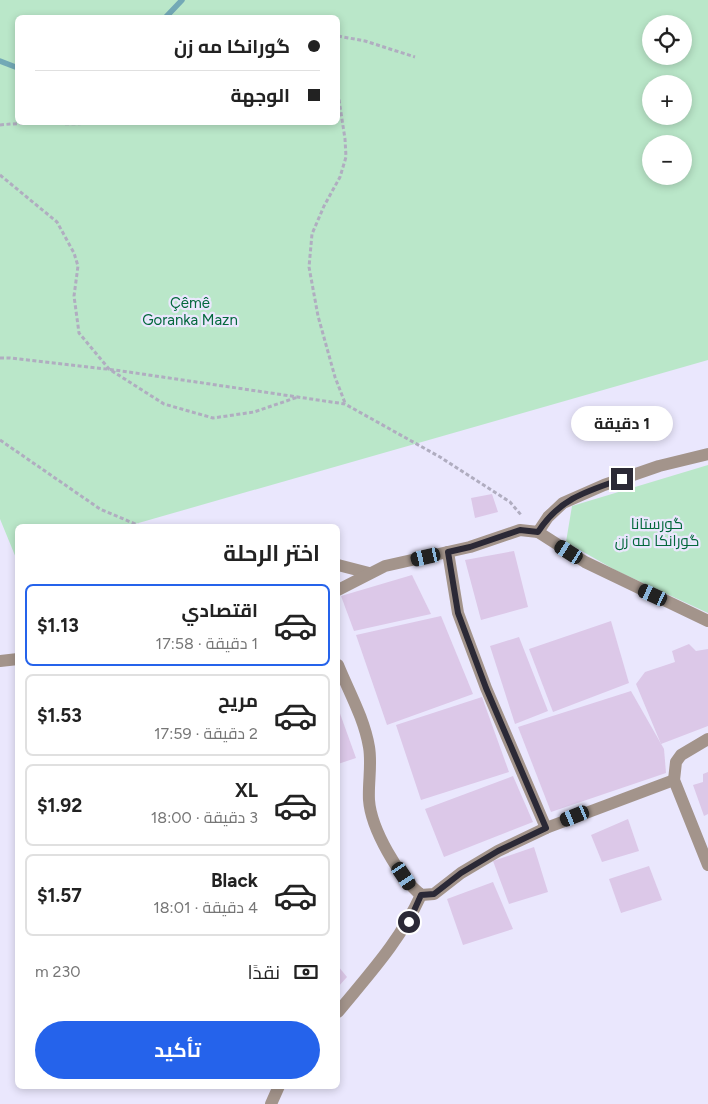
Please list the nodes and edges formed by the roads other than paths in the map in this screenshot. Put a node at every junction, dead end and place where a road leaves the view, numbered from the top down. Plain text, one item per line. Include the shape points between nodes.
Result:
1 (708, 454) edge
2 (538, 532) junction
3 (448, 552) junction
4 (340, 566) edge
5 (369, 573) junction
6 (340, 589) edge
7 (708, 621) edge
8 (15, 659) edge
9 (0, 661) edge
10 (340, 670) edge
11 (708, 739) edge
12 (674, 780) junction
13 (546, 828) junction
14 (708, 865) edge
15 (421, 895) junction
16 (340, 1010) edge
17 (278, 1089) edge
18 (271, 1104) edge

1 - 2 street via 650,469 563,503
2 - 3 street via 520,530
2 - 7 street via 585,562
3 - 5 street via 385,566
3 - 13 street via 458,613
4 - 5 street
5 - 6 street
8 - 9 street
10 - 15 street via 360,714 369,748 369,803 374,825 411,886
11 - 12 street via 681,755 676,762
12 - 13 street
12 - 14 street
13 - 15 street via 498,851 434,894
15 - 16 street via 409,922 390,950
17 - 18 street

